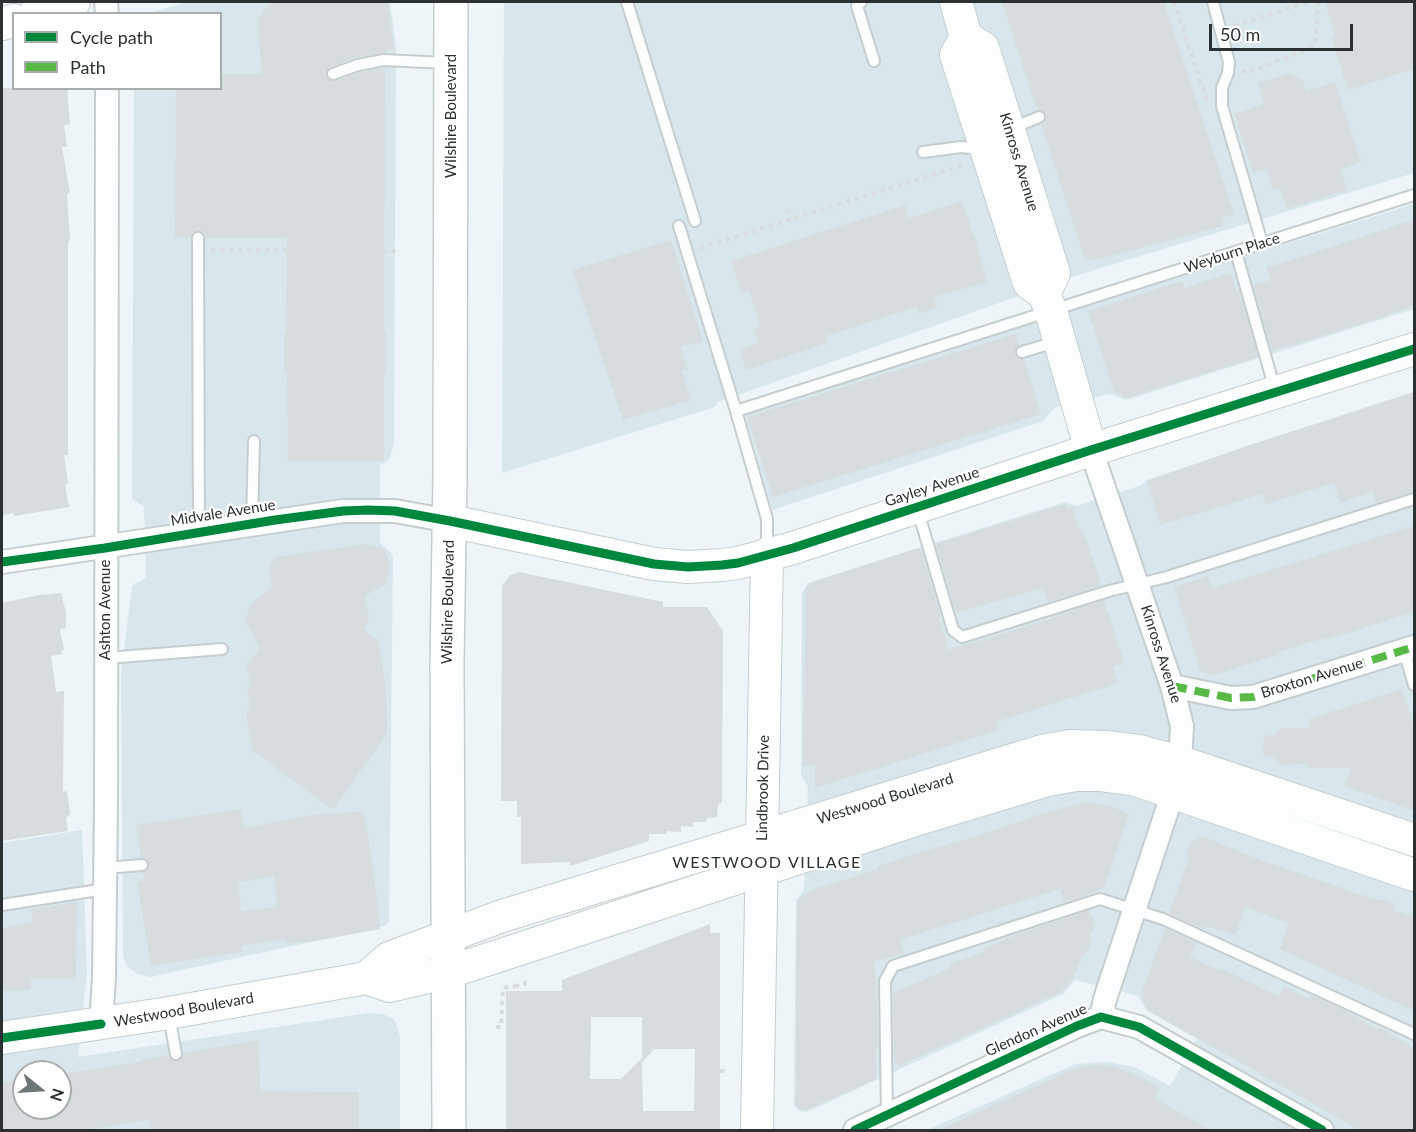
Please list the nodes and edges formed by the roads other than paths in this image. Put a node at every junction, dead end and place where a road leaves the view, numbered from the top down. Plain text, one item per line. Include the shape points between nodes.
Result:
1 (74, 2) edge
2 (450, 2) edge
3 (627, 2) edge
4 (956, 2) edge
5 (1213, 2) edge
6 (859, 4) edge
7 (42, 12) edge
8 (966, 37) junction
9 (874, 61) dead end
10 (451, 63) junction
11 (333, 74) dead end
12 (107, 90) edge
13 (1039, 117) dead end
14 (1010, 129) junction
15 (923, 152) dead end
16 (976, 157) junction
17 (1414, 195) edge
18 (695, 221) dead end
19 (679, 226) dead end
20 (198, 238) dead end
21 (1262, 243) junction
22 (1236, 252) junction
23 (1048, 303) junction
24 (1059, 341) junction
25 (1414, 349) edge
26 (1022, 352) dead end
27 (1275, 392) junction
28 (736, 411) junction
29 (254, 441) dead end
30 (1091, 450) junction
31 (1414, 499) edge
32 (917, 508) junction
33 (450, 521) junction
34 (252, 524) junction
35 (200, 533) junction
36 (105, 548) junction
37 (767, 554) junction
38 (2, 562) edge
39 (1138, 586) junction
40 (1409, 648) edge
41 (222, 649) dead end
42 (105, 658) junction
43 (1414, 685) edge
44 (1172, 686) junction
45 (1180, 762) junction
46 (1173, 792) junction
47 (762, 837) junction
48 (1414, 840) edge
49 (142, 865) dead end
50 (762, 870) junction
51 (1414, 875) edge
52 (105, 879) junction
53 (2, 905) edge
54 (1134, 909) junction
55 (449, 935) junction
56 (449, 972) junction
57 (366, 978) junction
58 (169, 1013) junction
59 (1101, 1017) junction
60 (101, 1024) junction
61 (1414, 1034) edge
62 (2, 1038) edge
63 (176, 1054) dead end
64 (887, 1115) junction
65 (449, 1131) edge
66 (757, 1131) edge
67 (855, 1131) edge
68 (1322, 1131) edge

1 - 7 main road
2 - 10 main road, Wilshire Boulevard
3 - 18 lane
4 - 8 main road, Kinross Avenue
5 - 21 lane via 1229,62 1222,106
6 - 9 lane
8 - 14 main road, Kinross Avenue via 983,48
8 - 16 main road, Kinross Avenue via 956,55
10 - 11 lane via 384,60 358,64
10 - 33 main road, Wilshire Boulevard
12 - 36 street, Ashton Avenue
13 - 14 lane
14 - 23 main road, Kinross Avenue via 1054,273
15 - 16 lane via 961,147
16 - 23 main road, Kinross Avenue via 1029,283
17 - 21 lane, Weyburn Place
19 - 28 lane
20 - 35 lane
21 - 22 lane, Weyburn Place
22 - 23 lane, Weyburn Place
22 - 27 lane
23 - 24 main road, Kinross Avenue
23 - 28 lane, Weyburn Place
24 - 26 lane
24 - 30 main road, Kinross Avenue
25 - 27 main road, Gayley Avenue
27 - 30 main road, Gayley Avenue
28 - 37 lane via 767,519
29 - 34 lane
30 - 32 main road, Gayley Avenue
30 - 39 street, Kinross Avenue
31 - 39 lane
32 - 37 main road, Gayley Avenue
32 - 39 lane via 953,630 962,637 1109,591
33 - 34 street, Midvale Avenue via 368,510
33 - 37 main road, Gayley Avenue via 660,565 722,565
33 - 55 main road, Wilshire Boulevard
34 - 35 street, Midvale Avenue
35 - 36 street, Midvale Avenue
36 - 38 street, Midvale Avenue
36 - 42 street, Ashton Avenue
37 - 47 main road, Lindbrook Drive
39 - 44 street, Kinross Avenue
40 - 43 lane
40 - 44 street, Broxton Avenue via 1253,697 1231,698
41 - 42 lane
42 - 52 street, Ashton Avenue
44 - 45 street, Kinross Avenue via 1182,726
45 - 46 street, Kinross Avenue
45 - 47 main road, Westwood Boulevard via 1106,747 1070,746 1042,751
45 - 48 main road, Westwood Boulevard
46 - 50 main road, Westwood Boulevard via 1122,777 1057,778
46 - 51 main road, Westwood Boulevard
46 - 54 street, Kinross Avenue
47 - 50 main road, Lindbrook Drive
47 - 55 main road, Westwood Boulevard
49 - 52 lane
50 - 56 main road, Westwood Boulevard
50 - 66 main road, Lindbrook Drive
52 - 53 lane
52 - 60 street, Ashton Avenue
54 - 59 street, Kinross Avenue
54 - 61 lane
54 - 64 lane via 1100,899 893,966 885,981
55 - 56 main road, Wilshire Boulevard
55 - 57 main road, Westwood Boulevard via 389,958
56 - 57 main road, Westwood Boulevard via 390,986
56 - 65 main road, Wilshire Boulevard
57 - 58 main road, Westwood Boulevard
58 - 60 main road, Westwood Boulevard
58 - 63 lane
59 - 64 street, Glendon Avenue
59 - 68 street, Glendon Avenue via 1139,1027
60 - 62 main road, Westwood Boulevard
64 - 67 street, Glendon Avenue

